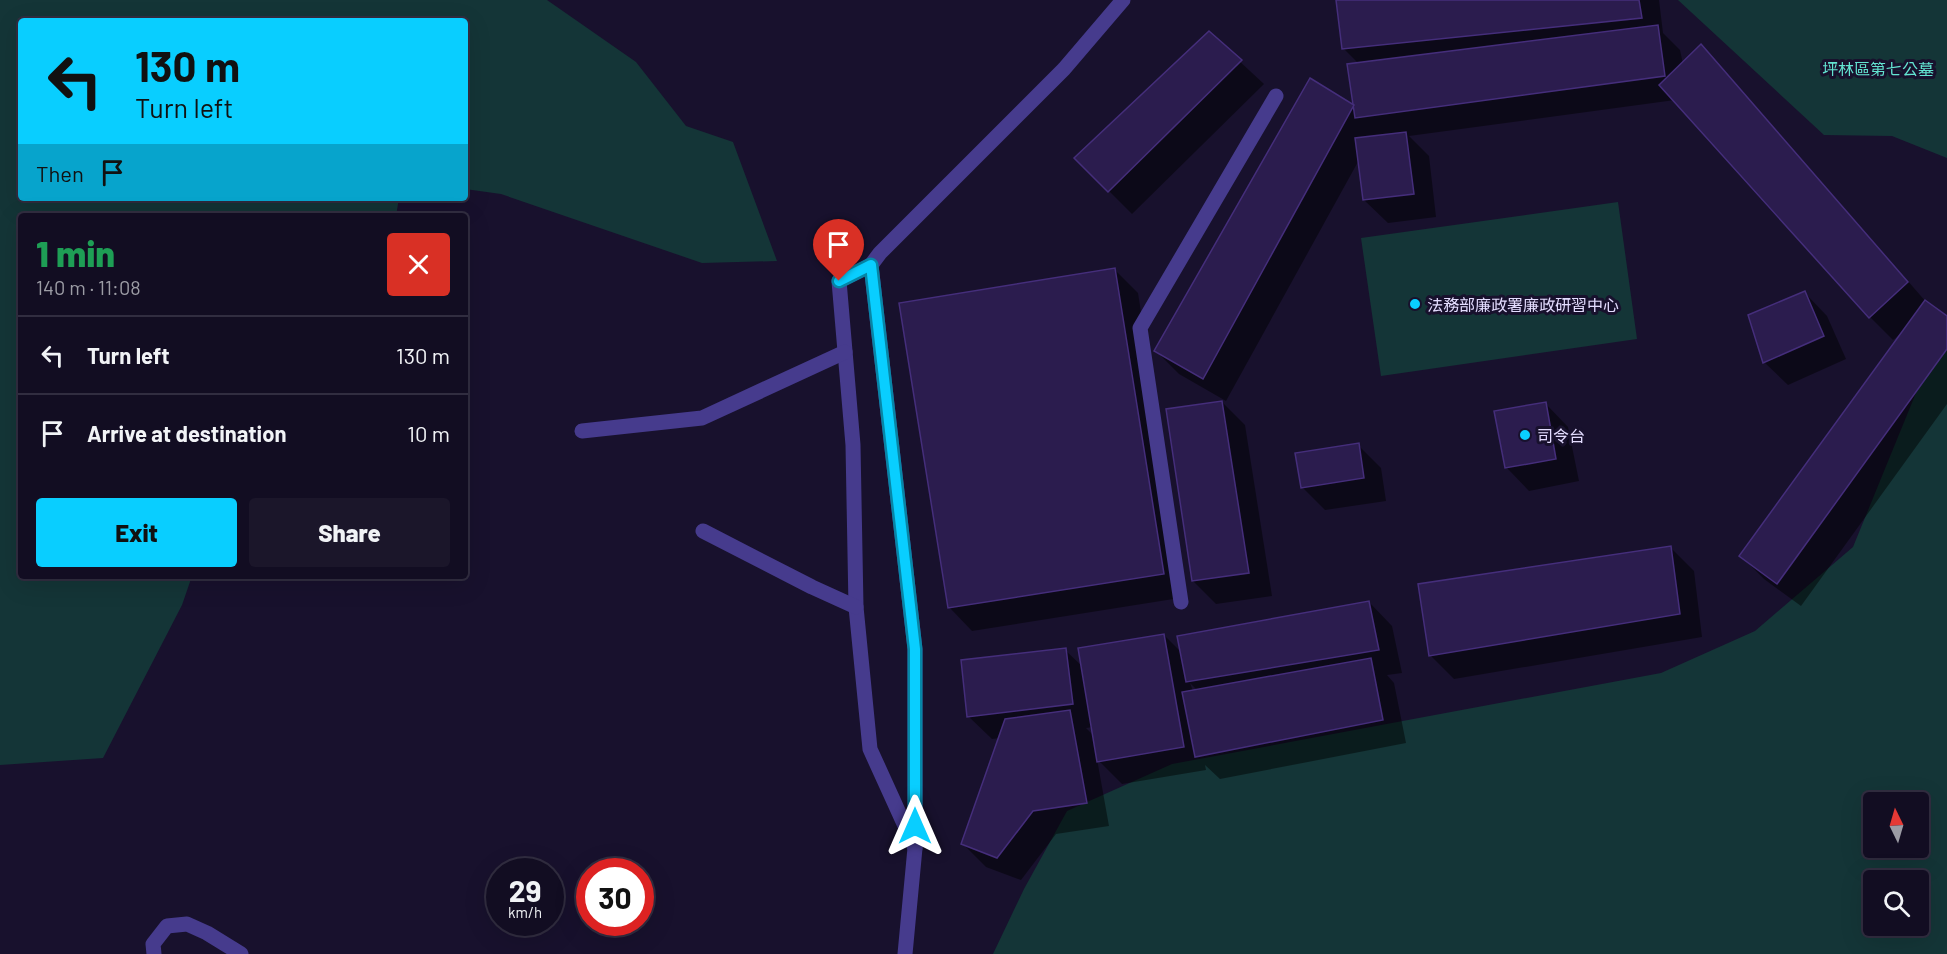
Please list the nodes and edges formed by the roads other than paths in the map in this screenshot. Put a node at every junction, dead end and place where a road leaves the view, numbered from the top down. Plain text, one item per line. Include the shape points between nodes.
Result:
1 (1124, 0) edge
2 (1275, 96) dead end
3 (871, 265) junction
4 (845, 352) junction
5 (582, 431) dead end
6 (703, 531) dead end
7 (1181, 602) dead end
8 (856, 607) junction
9 (915, 848) junction
10 (154, 954) edge
11 (241, 954) edge
12 (905, 954) edge

1 - 3 street via 1064,69
2 - 7 street via 1140,328
3 - 4 street via 839,281
3 - 9 street via 915,649
4 - 5 street via 702,418
4 - 8 street via 853,445
6 - 8 street
8 - 9 street via 870,749
9 - 12 street
10 - 11 street via 153,944 168,926 187,924

